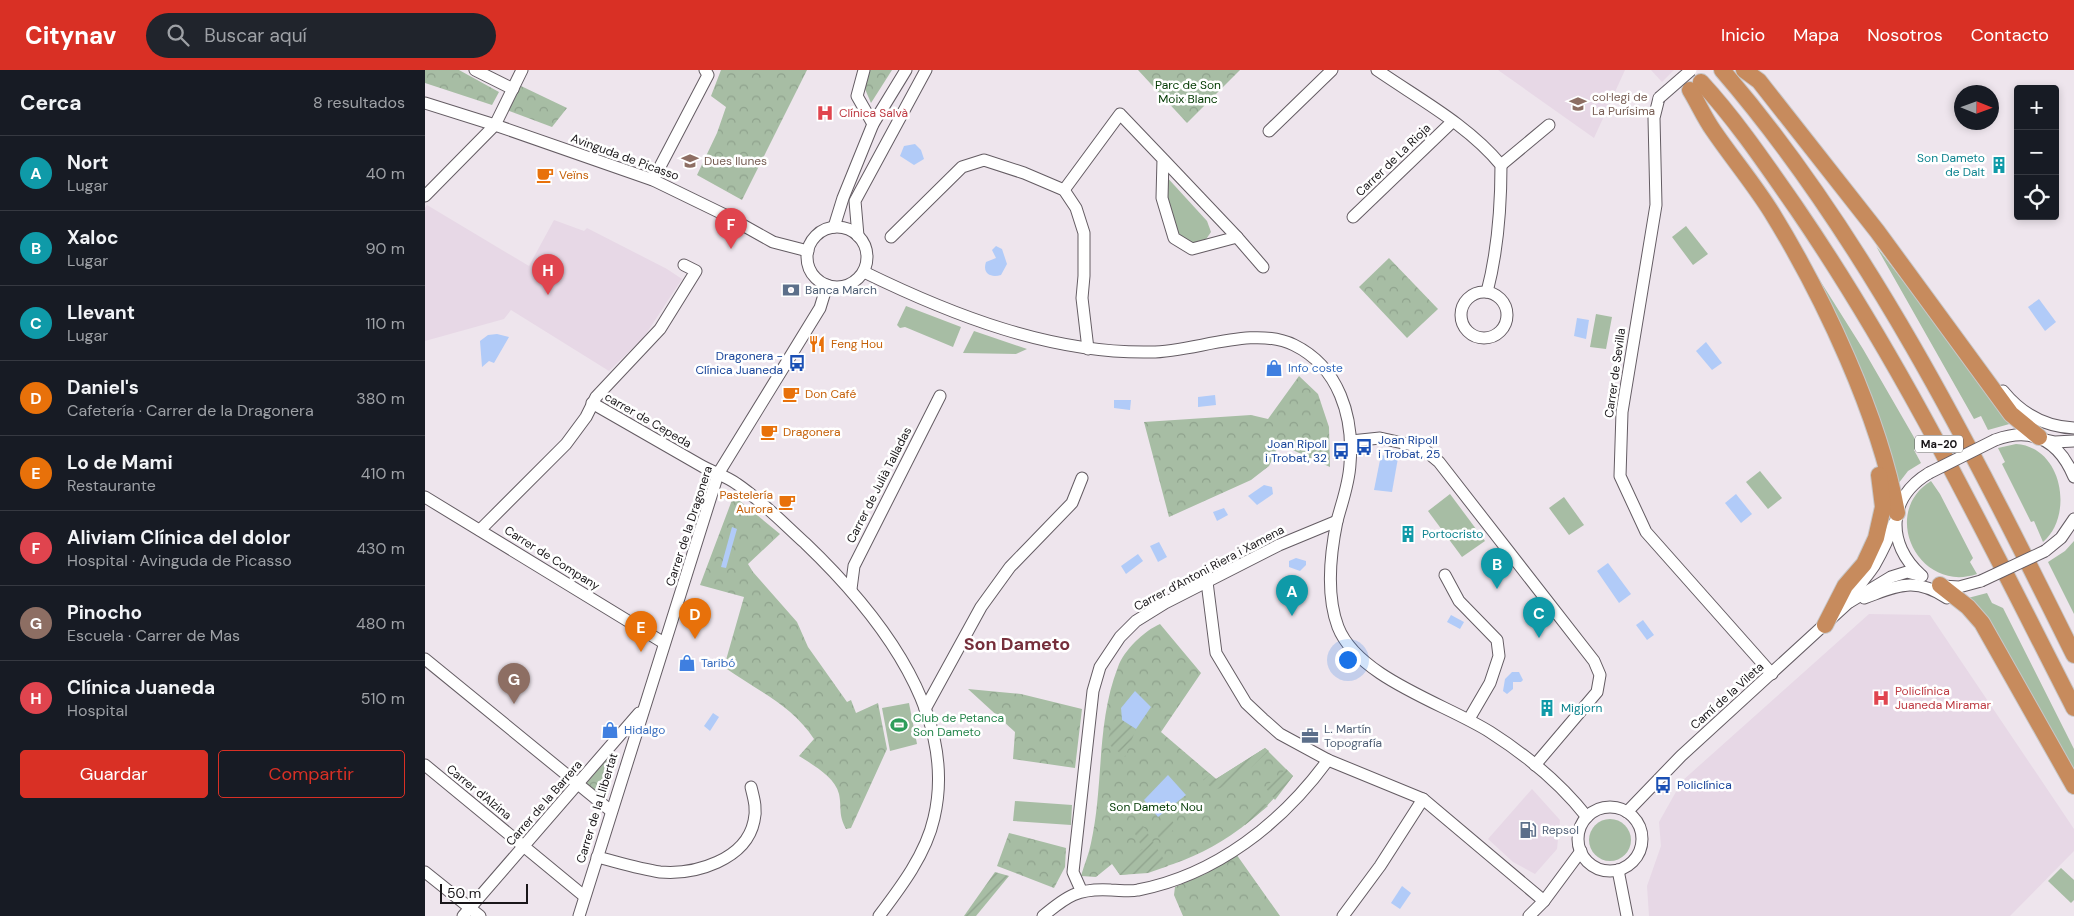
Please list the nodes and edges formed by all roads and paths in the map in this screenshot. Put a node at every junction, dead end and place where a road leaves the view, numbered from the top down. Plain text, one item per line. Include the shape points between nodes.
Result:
1 (475, 70) edge
2 (522, 70) edge
3 (705, 70) edge
4 (864, 70) edge
5 (906, 70) edge
6 (926, 70) edge
7 (1332, 70) edge
8 (1377, 70) edge
9 (1721, 70) edge
10 (1744, 70) edge
11 (1694, 81) edge
12 (513, 89) junction
13 (425, 103) edge
14 (1452, 122) junction
15 (873, 124) junction
16 (495, 125) junction
17 (1549, 126) dead end
18 (1269, 131) dead end
19 (1163, 159) junction
20 (1501, 165) junction
21 (653, 180) junction
22 (1064, 190) junction
23 (425, 196) edge
24 (1353, 217) dead end
25 (833, 228) junction
26 (858, 236) junction
27 (891, 236) dead end
28 (1237, 237) junction
29 (808, 251) junction
30 (684, 265) dead end
31 (1263, 267) dead end
32 (864, 272) junction
33 (827, 285) junction
34 (1487, 292) junction
35 (1088, 349) junction
36 (1969, 356) junction
37 (1855, 381) junction
38 (940, 396) dead end
39 (592, 404) junction
40 (2074, 428) edge
41 (2042, 438) junction
42 (1351, 441) junction
43 (2074, 441) edge
44 (718, 474) junction
45 (2074, 477) edge
46 (1081, 478) dead end
47 (425, 496) edge
48 (1896, 516) junction
49 (2074, 519) edge
50 (1337, 521) junction
51 (480, 530) junction
52 (1445, 575) dead end
53 (1922, 576) junction
54 (1207, 582) junction
55 (1940, 585) junction
56 (851, 589) junction
57 (1848, 603) junction
58 (1825, 625) junction
59 (664, 643) junction
60 (2074, 655) edge
61 (425, 659) edge
62 (1772, 674) junction
63 (2027, 707) junction
64 (644, 708) junction
65 (2074, 708) edge
66 (925, 709) junction
67 (1469, 719) junction
68 (1329, 760) junction
69 (425, 765) edge
70 (1535, 765) junction
71 (578, 784) junction
72 (2074, 786) edge
73 (751, 787) dead end
74 (1423, 799) junction
75 (611, 811) junction
76 (1627, 812) junction
77 (1587, 817) junction
78 (524, 847) junction
79 (1581, 851) junction
80 (597, 857) junction
81 (1618, 870) junction
82 (425, 872) edge
83 (1081, 890) junction
84 (585, 896) junction
85 (1544, 901) junction
86 (471, 914) edge
87 (579, 916) edge
88 (879, 916) edge
89 (1043, 916) edge
90 (1343, 916) edge
91 (1529, 916) edge
92 (1627, 916) edge

1 - 12 street
2 - 12 street
3 - 21 street via 708,75
4 - 15 street via 857,96
5 - 15 street
6 - 26 street via 855,201
7 - 18 street
8 - 14 street
9 - 60 highway, Ma-20 via 1806,181 1899,326 1982,474
10 - 36 highway via 1759,81 1859,208
11 - 37 highway via 1712,129 1762,197 1790,245
11 - 62 street, Carrer de Sevilla, bridge via 1659,98 1654,118 1656,205 1621,412 1620,476 1646,532
11 - 65 highway, Ma-20 via 1790,200 1879,338 1957,478
12 - 16 street
13 - 16 street, Avinguda de Picasso
14 - 20 street via 1487,149
14 - 24 street, Carrer de La Rioja
15 - 25 street
16 - 21 street, Avinguda de Picasso
16 - 23 street
17 - 20 street
19 - 22 street via 1120,114
19 - 28 street
19 - 28 street via 1162,198 1174,238 1192,249
20 - 34 street via 1498,240
21 - 29 street, Avinguda de Picasso via 773,242
22 - 27 street via 984,160 962,167
22 - 35 street via 1076,208 1084,233 1082,298
25 - 26 street via 850,230
25 - 29 street via 817,235
26 - 32 street via 867,253
28 - 31 street
29 - 33 street via 811,271
30 - 39 street via 696,271 661,329
32 - 33 street via 851,284
32 - 35 street via 968,317 1052,342
33 - 44 street, Carrer de la Dragonera via 820,308
34 - 34 street via 1472,295 1460,315 1465,329 1477,338 1499,334 1507,321 1501,299
35 - 42 street via 1151,352 1251,338 1276,339 1295,346 1317,361 1337,385
36 - 40 street via 1979,362 2022,410 2049,424
36 - 41 highway via 2011,414
37 - 48 highway via 1884,459
37 - 58 highway via 1877,466 1881,517 1869,555 1845,586
38 - 56 street, Carrer de Julià Talladas via 854,566
39 - 44 street, carrer de Cepeda
39 - 51 street via 565,444
41 - 43 street via 2055,442
41 - 45 street via 2066,461
41 - 48 street, Camí de la Vileta, bridge via 2016,436 1995,440 1929,473 1911,486
42 - 50 street via 1350,466
42 - 70 street via 1380,438 1421,447 1439,462 1594,661 1599,675 1597,692
44 - 56 street, carrer de Cepeda via 735,482 758,500
44 - 59 street, Carrer de la Dragonera
46 - 66 street via 1072,503 1011,567 981,607
47 - 51 street, Carrer de Company
48 - 53 street via 1903,555
48 - 57 street, Camí de la Vileta via 1886,543
49 - 55 street, bridge via 2061,538 2045,551 1981,581 1959,587
50 - 54 street, Carrer d'Antoni Riera i Xamena via 1279,545
50 - 67 street via 1331,608 1340,631 1355,652 1376,672
51 - 59 street, Carrer de Company
52 - 67 street via 1459,601 1497,640 1499,656 1490,683
53 - 55 street
53 - 57 street, Camí de la Vileta via 1907,572 1891,577
54 - 68 street via 1216,653 1246,703 1280,734
54 - 83 street, Carrer d'Antoni Riera i Xamena via 1136,621 1120,637 1100,667 1089,718 1073,872
55 - 63 highway via 1979,619
56 - 66 street, carrer de Cepeda via 882,629 916,684
57 - 58 street, Camí de la Vileta
57 - 63 street via 1899,584 1918,584 1940,594 1971,619
58 - 62 street, Camí de la Vileta
59 - 64 street, Carrer de la Dragonera
61 - 71 street
62 - 76 street, Camí de la Vileta via 1681,756
63 - 72 highway
64 - 71 street, Carrer de la Barrera
64 - 75 street, Carrer de la Llibertat
66 - 88 street, carrer de Cepeda via 936,758 934,818 921,852
67 - 70 street
68 - 74 street
68 - 83 street via 1311,784 1247,842 1201,870 1136,891
69 - 78 street, Carrer d'Alzina
70 - 77 street
71 - 75 street
71 - 78 street, Carrer de la Barrera
73 - 80 street via 756,806 749,837 729,857 695,868 660,872
74 - 85 street
74 - 90 street
75 - 80 street, Carrer de la Llibertat
76 - 77 street via 1606,807
76 - 81 street via 1635,819 1642,839 1635,858
77 - 79 street via 1579,833
78 - 84 street, Carrer d'Alzina
78 - 86 street, Carrer de la Barrera
79 - 81 street via 1592,865
79 - 85 street
80 - 84 street, Carrer de la Llibertat
81 - 92 street
82 - 86 street
83 - 89 street via 1063,899
84 - 87 street, Carrer de la Llibertat
85 - 91 street

